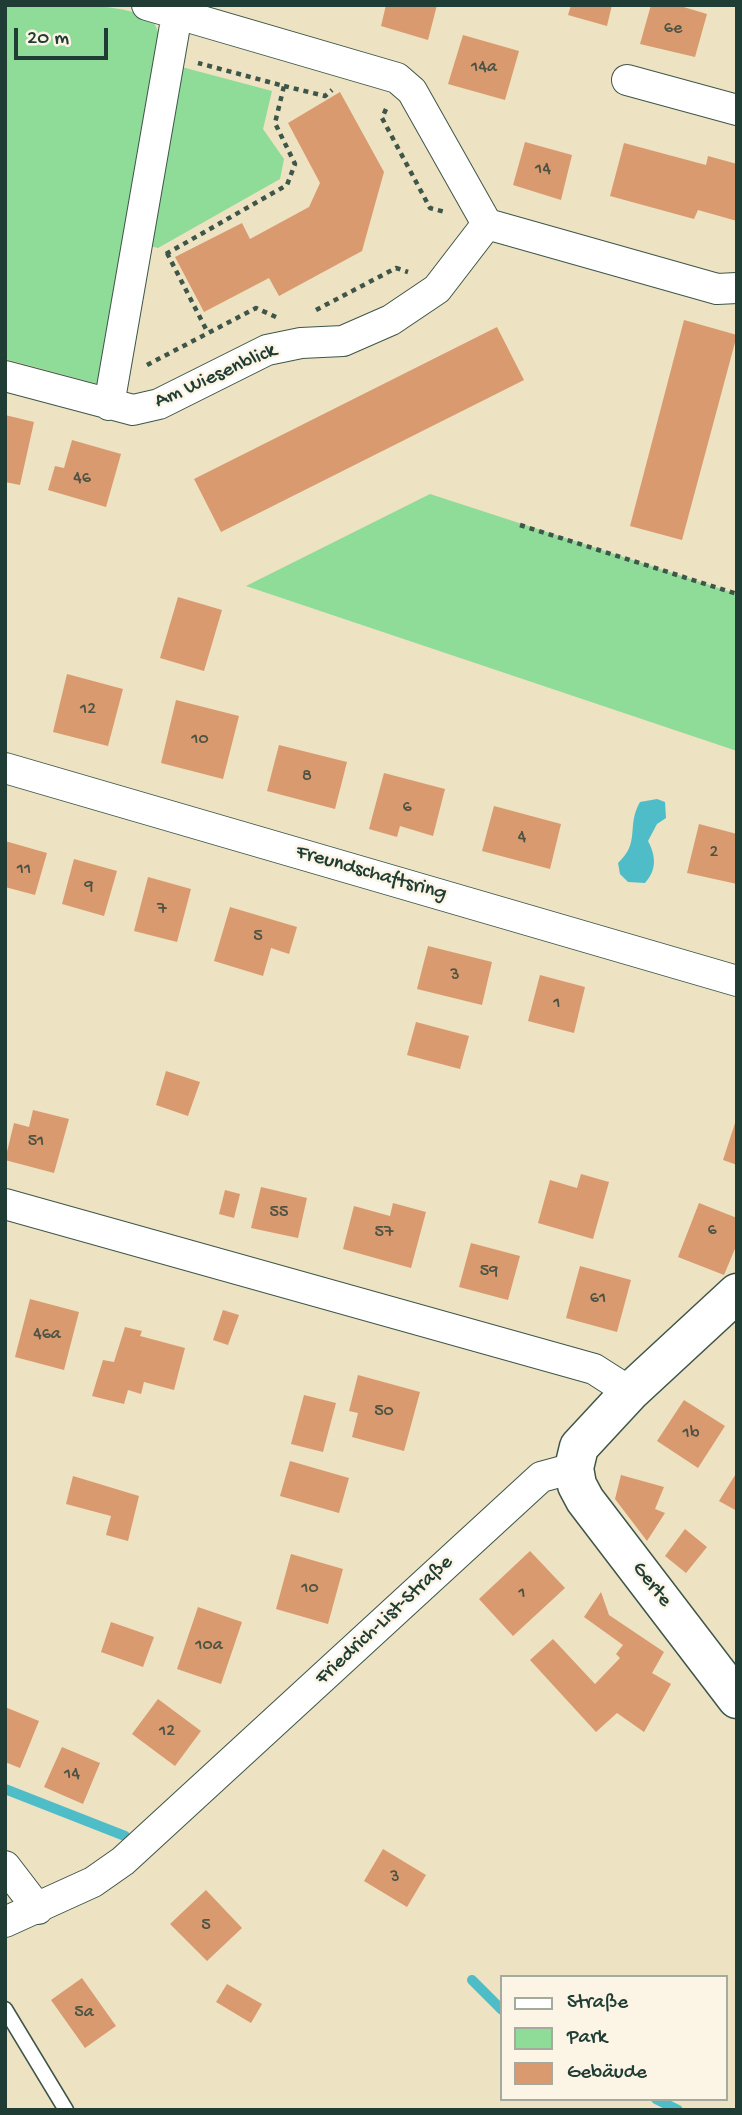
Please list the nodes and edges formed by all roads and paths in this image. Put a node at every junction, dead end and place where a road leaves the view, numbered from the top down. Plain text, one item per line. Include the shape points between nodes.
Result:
1 (147, 5) edge
2 (177, 14) junction
3 (170, 56) junction
4 (627, 80) dead end
5 (737, 110) edge
6 (487, 225) junction
7 (167, 253) junction
8 (134, 258) junction
9 (737, 288) edge
10 (208, 333) dead end
11 (5, 376) edge
12 (108, 405) junction
13 (520, 525) dead end
14 (737, 594) edge
15 (5, 768) edge
16 (737, 981) edge
17 (5, 1204) edge
18 (737, 1293) edge
19 (630, 1392) junction
20 (574, 1468) junction
21 (737, 1699) edge
22 (5, 1866) edge
23 (38, 1909) junction
24 (5, 1922) edge
25 (5, 2009) edge
26 (66, 2110) edge

1 - 2 street
2 - 3 street
2 - 6 street via 397,78 412,91
3 - 7 path via 284,86 275,123 295,164 287,185
3 - 8 street
4 - 5 street
6 - 9 street via 717,289
6 - 12 street, Am Wiesenblick via 437,289 391,320 343,341 267,350 159,404 133,410
7 - 8 path via 159,258
7 - 10 path
8 - 12 street
11 - 12 street, Am Wiesenblick
13 - 14 path
15 - 16 street, Freundschaftsring
17 - 19 street via 594,1369
18 - 19 street
19 - 20 street via 579,1447
20 - 21 street, Gerte via 585,1500
20 - 23 street, Friedrich-List-Straße via 541,1477 123,1861 93,1882
22 - 23 street
23 - 24 street, Friedrich-List-Straße
25 - 26 lane

